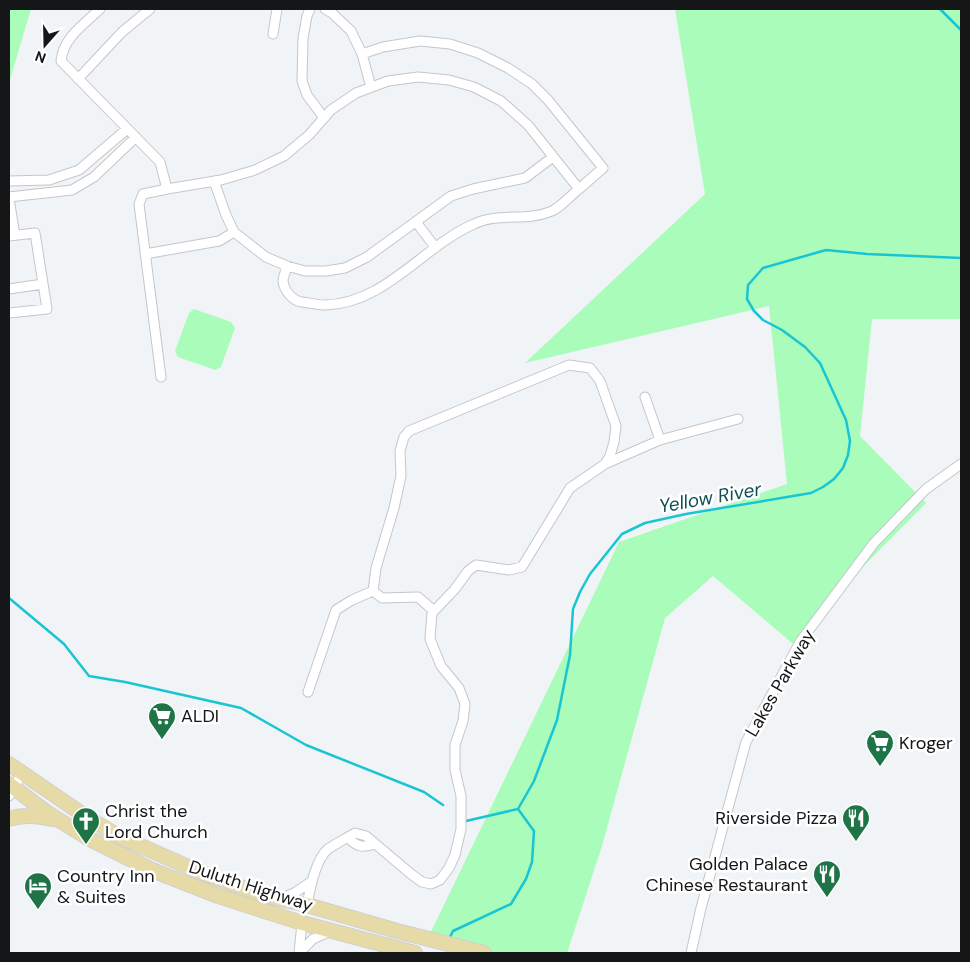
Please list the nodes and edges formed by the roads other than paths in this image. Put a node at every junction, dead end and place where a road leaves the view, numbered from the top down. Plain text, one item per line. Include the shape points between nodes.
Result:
1 (100, 9) edge
2 (150, 9) edge
3 (277, 9) edge
4 (310, 9) edge
5 (325, 9) edge
6 (273, 34) dead end
7 (362, 54) junction
8 (78, 79) junction
9 (371, 87) junction
10 (324, 118) junction
11 (127, 129) junction
12 (136, 138) junction
13 (553, 157) junction
14 (9, 181) edge
15 (214, 181) junction
16 (168, 189) junction
17 (579, 189) junction
18 (9, 198) edge
19 (416, 222) junction
20 (234, 232) junction
21 (12, 235) edge
22 (435, 248) junction
23 (145, 254) junction
24 (287, 266) junction
25 (43, 284) junction
26 (9, 289) edge
27 (9, 313) edge
28 (161, 377) dead end
29 (645, 397) dead end
30 (738, 419) dead end
31 (660, 440) junction
32 (605, 464) junction
33 (961, 464) edge
34 (373, 591) junction
35 (433, 612) junction
36 (308, 692) dead end
37 (13, 768) edge
38 (10, 789) edge
39 (9, 819) edge
40 (62, 822) junction
41 (312, 881) junction
42 (218, 896) junction
43 (280, 899) junction
44 (308, 905) junction
45 (302, 923) junction
46 (332, 930) junction
47 (397, 931) junction
48 (299, 953) edge
49 (415, 953) edge
50 (484, 953) edge
51 (690, 953) edge

1 - 8 street via 71,36 61,51 60,61
2 - 8 street via 122,32
3 - 6 street
4 - 10 street via 303,38 302,81 307,95
5 - 7 street via 351,31
7 - 9 street
7 - 17 street via 420,41 450,44 508,68 548,100 602,168
8 - 11 street
9 - 10 street via 356,93
9 - 13 street via 418,77 474,87 501,102 528,125
10 - 15 street via 284,156 255,170
11 - 12 street
11 - 14 street via 79,170 49,180
12 - 16 street via 160,162
12 - 18 street via 94,177 72,190
13 - 17 street
13 - 19 street via 525,178 451,196
15 - 16 street
15 - 20 street
16 - 23 street via 143,194 139,204
17 - 22 street via 553,210 528,217 484,220 450,236
18 - 21 street
19 - 22 street
19 - 24 street via 367,257 345,268 305,271
20 - 23 street via 219,241
20 - 24 street via 266,258
21 - 25 street via 36,233
22 - 24 street via 367,295 325,305 299,302 287,294 283,281
23 - 28 street
25 - 26 street
25 - 27 street via 46,309
29 - 31 street
30 - 31 street
31 - 32 street
32 - 34 street via 610,456 616,426 600,381 590,368 569,365 409,431 400,451 400,476 394,508 376,568
32 - 35 street via 570,488 522,567 509,570 476,565
33 - 51 street, Lakes Parkway via 926,489 874,543 800,642 746,742
34 - 35 street via 382,598 418,597
34 - 36 street via 336,610
35 - 41 street via 430,639 441,666 459,688 465,704 456,745 455,770 461,796 455,855 440,880 431,884 422,882 375,844 366,847 354,844 348,837 326,850
37 - 38 street
37 - 43 main road, Duluth Highway via 118,836 200,872
38 - 40 main road, Duluth Highway
39 - 40 main road via 19,815
40 - 42 main road, Duluth Highway via 152,870
41 - 43 street
41 - 44 street
42 - 44 main road via 285,912
42 - 45 main road, Duluth Highway
43 - 44 main road, Duluth Highway
44 - 47 main road, Duluth Highway
45 - 46 main road, Duluth Highway
45 - 47 main road via 323,919 390,935
45 - 48 street
46 - 48 street via 314,938
46 - 49 main road, Duluth Highway
47 - 50 main road, Duluth Highway

